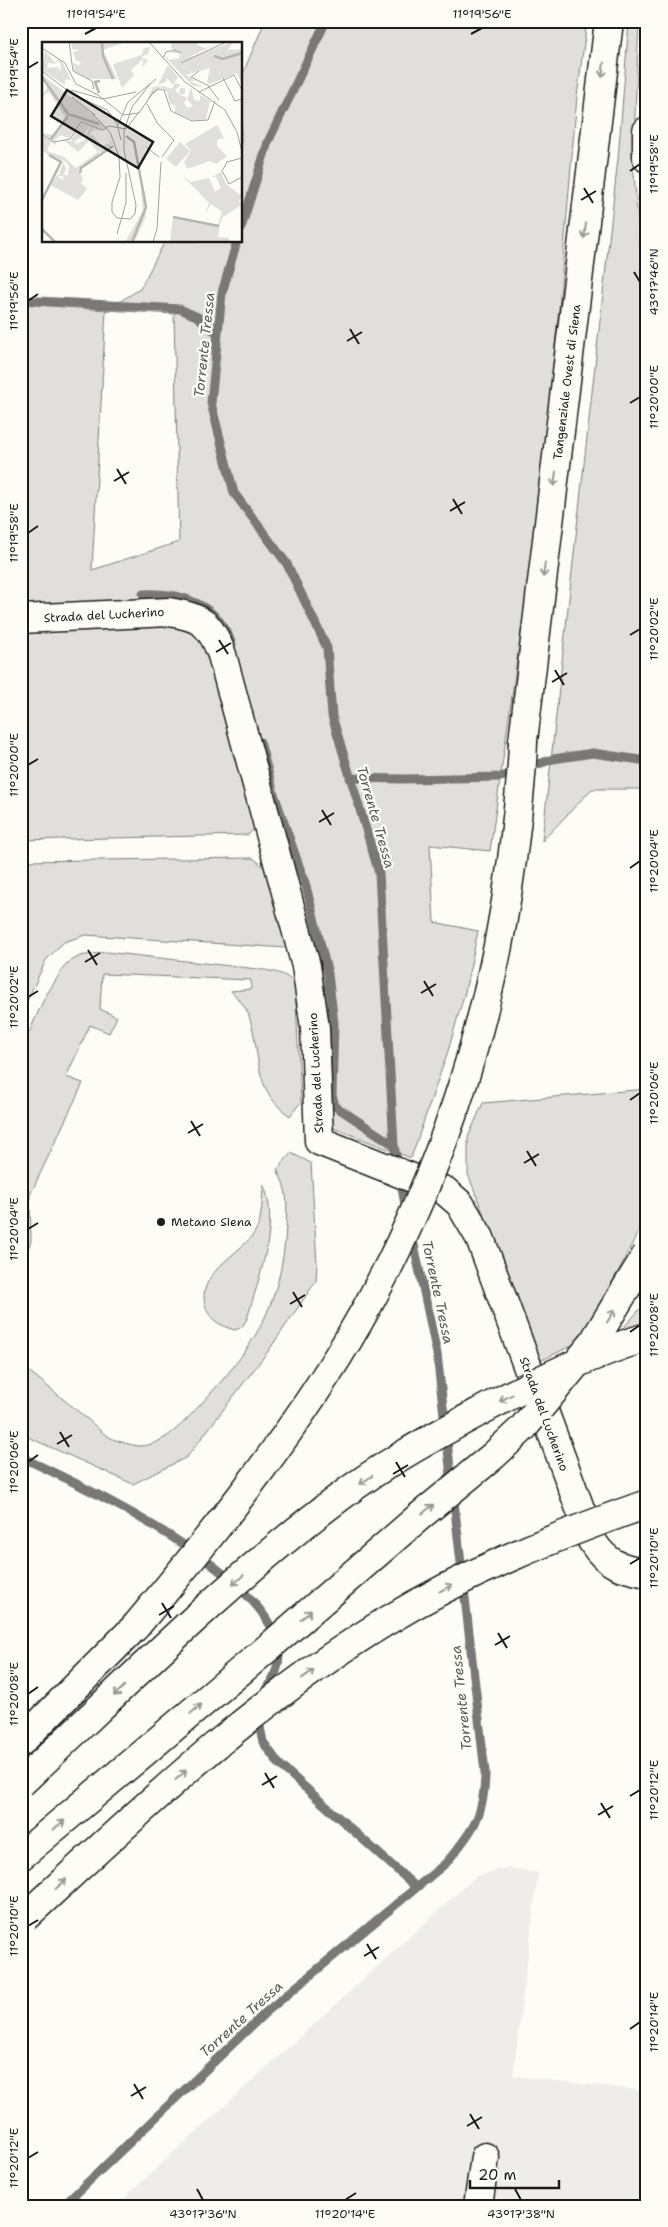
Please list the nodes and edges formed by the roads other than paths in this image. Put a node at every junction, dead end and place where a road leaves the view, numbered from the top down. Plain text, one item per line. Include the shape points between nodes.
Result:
1 (609, 21) edge
2 (647, 130) edge
3 (647, 158) edge
4 (21, 619) edge
5 (647, 1254) edge
6 (647, 1337) edge
7 (647, 1504) edge
8 (647, 1573) edge
9 (130, 1620) junction
10 (21, 1718) edge
11 (21, 1742) edge
12 (21, 1783) edge
13 (21, 1856) edge
14 (23, 1919) edge
15 (485, 2157) dead end
16 (478, 2206) edge

1 -> 9 main road, Tangenziale Ovest di Siena, bridge via 523,742 510,783 494,894 470,1019 416,1174 340,1327 237,1477
2 - 3 main road
4 - 8 main road, Strada del Lucherino via 169,612 198,619 212,632 222,656 306,966 314,1028 319,1141 445,1191 460,1204 480,1238 592,1541 610,1562
13 -> 5 main road, bridge via 523,1428 592,1346
6 -> 12 main road, bridge via 598,1353 536,1382 416,1448 341,1496 242,1577
14 -> 7 main road, bridge via 178,1776 334,1655 399,1614 498,1562 542,1542
9 - 10 main road
9 - 11 main road
15 - 16 main road

